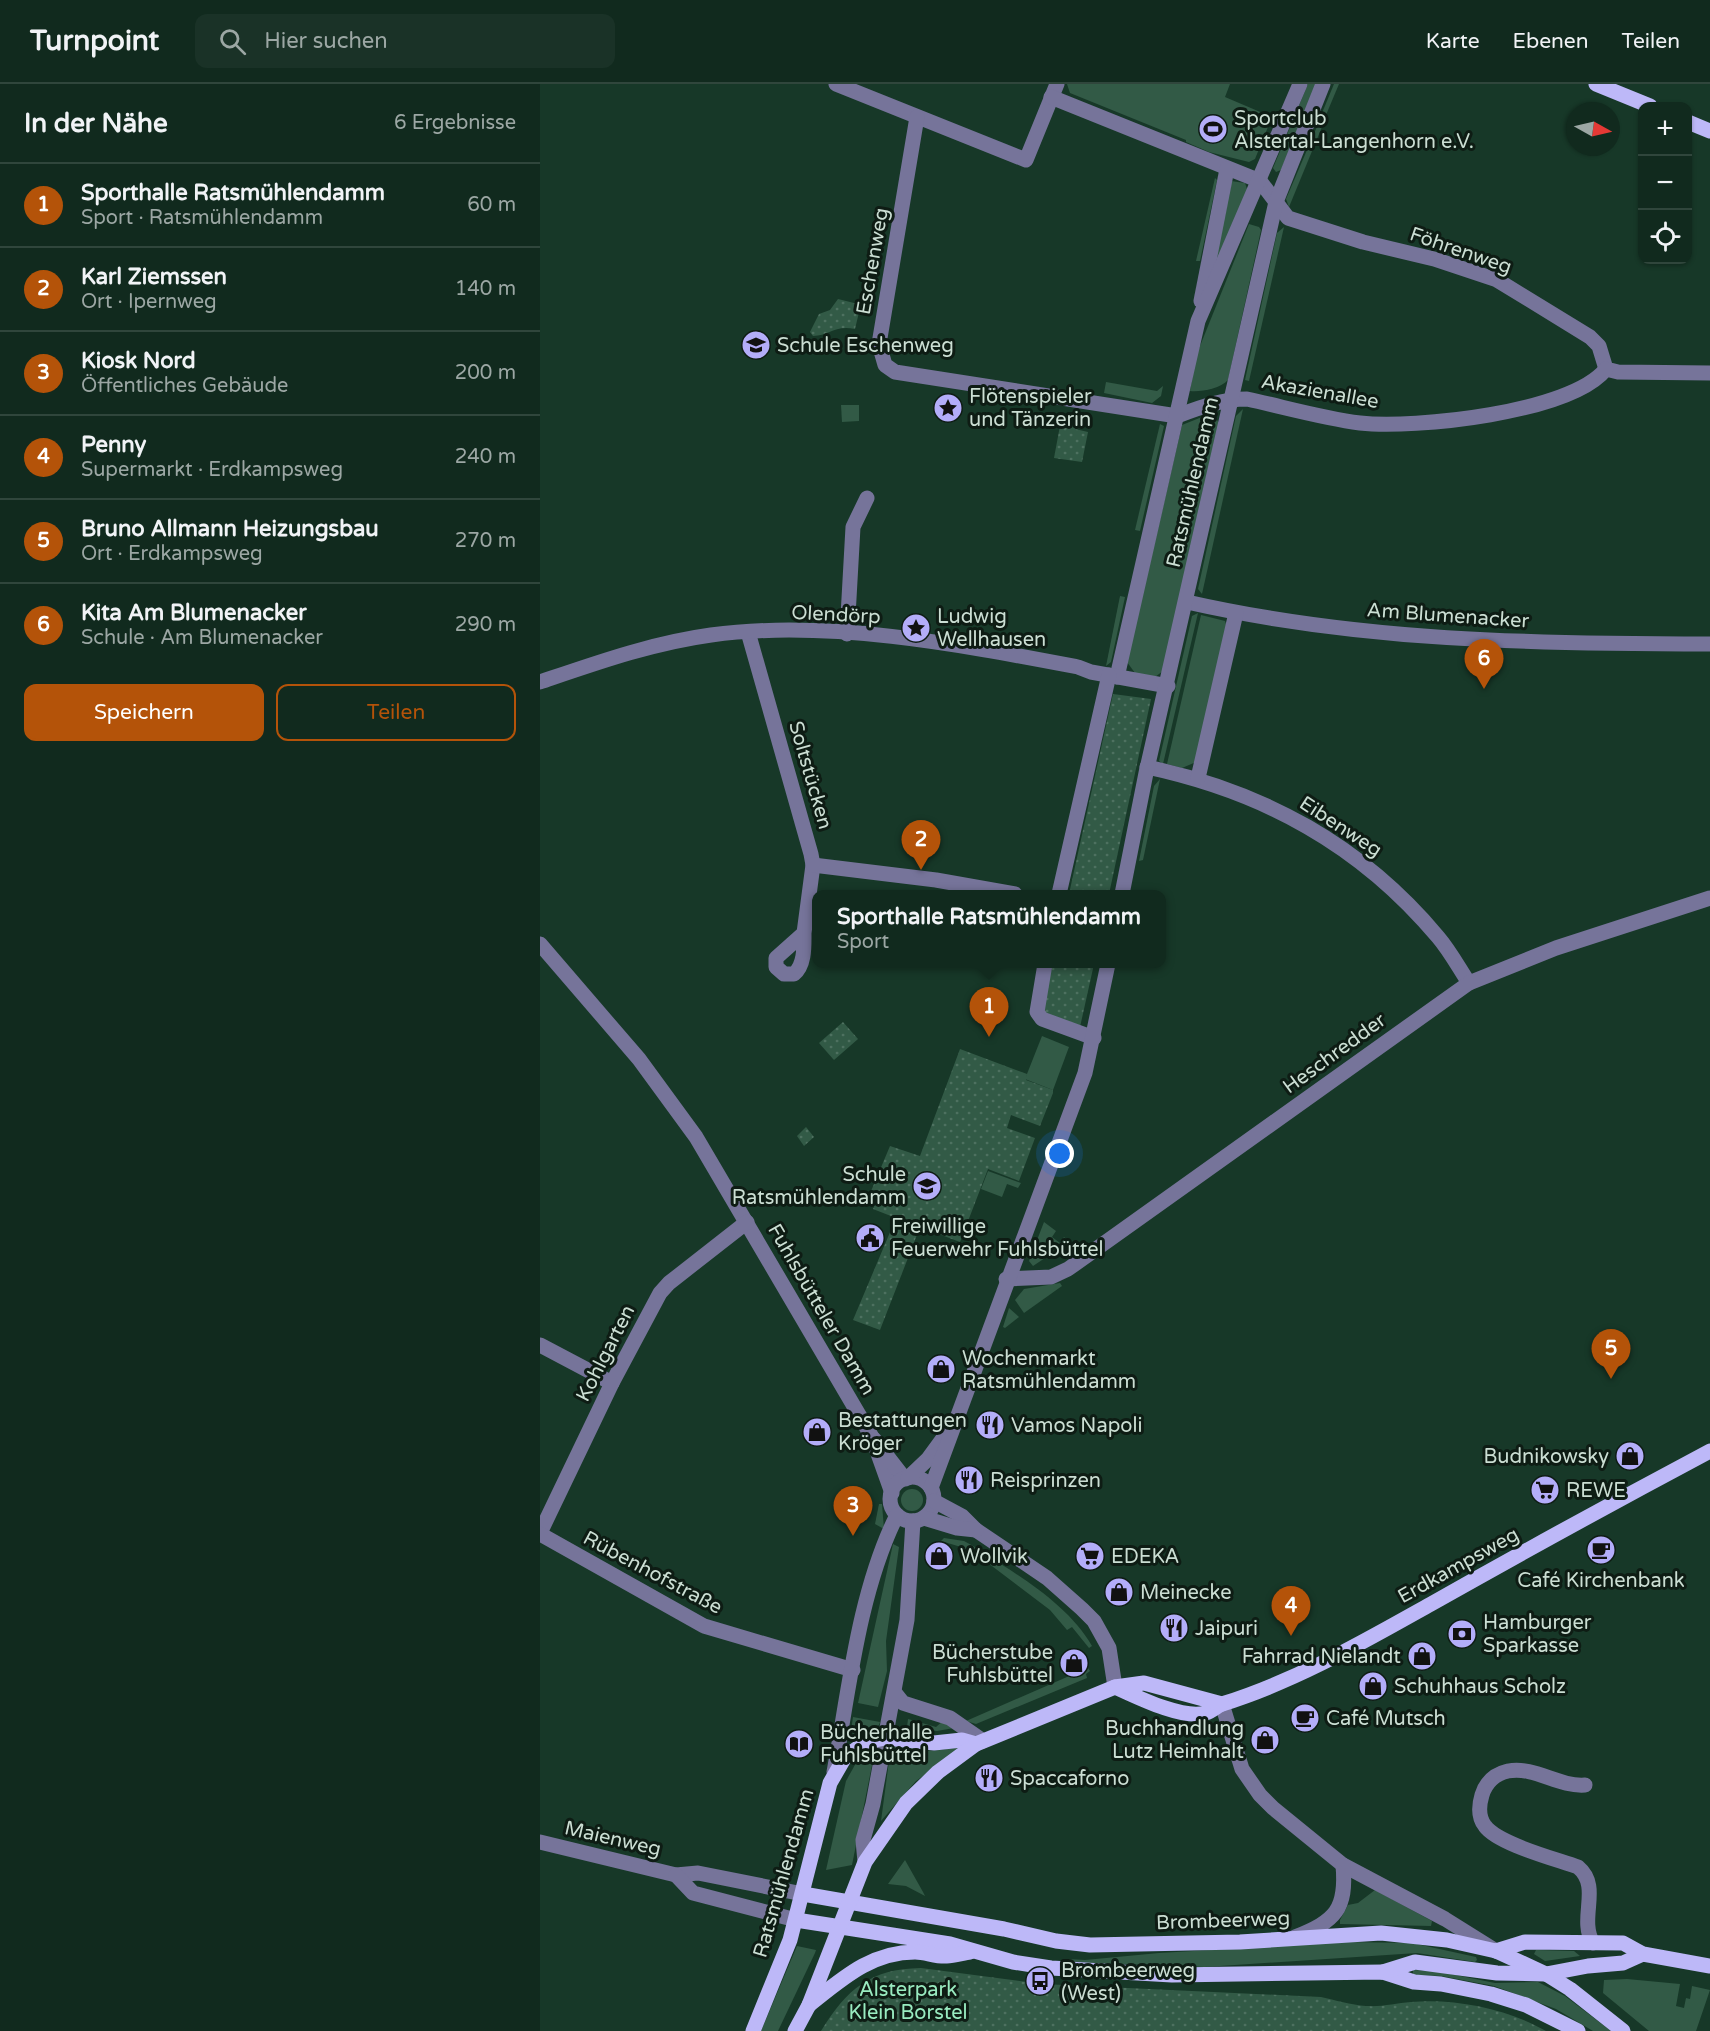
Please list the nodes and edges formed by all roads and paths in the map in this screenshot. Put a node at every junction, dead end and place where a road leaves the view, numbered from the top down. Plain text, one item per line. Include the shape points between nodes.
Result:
1 (836, 84) edge
2 (1300, 84) edge
3 (1323, 84) edge
4 (1596, 84) edge
5 (1054, 91) edge
6 (1640, 102) edge
7 (917, 117) junction
8 (1692, 124) edge
9 (1710, 131) edge
10 (1227, 169) junction
11 (1260, 181) junction
12 (1276, 202) junction
13 (1198, 321) junction
14 (1606, 369) junction
15 (1710, 374) edge
16 (1232, 399) junction
17 (1177, 416) junction
18 (867, 498) dead end
19 (1187, 602) junction
20 (1236, 613) junction
21 (748, 632) junction
22 (847, 634) junction
23 (1710, 644) edge
24 (1113, 676) junction
25 (540, 682) edge
26 (1168, 686) junction
27 (1147, 767) junction
28 (1198, 778) junction
29 (813, 865) junction
30 (992, 890) edge
31 (1060, 890) edge
32 (1123, 890) edge
33 (1710, 898) edge
34 (804, 933) dead end
35 (540, 944) edge
36 (1044, 968) edge
37 (1107, 968) edge
38 (1469, 983) junction
39 (1094, 1038) junction
40 (747, 1222) junction
41 (1006, 1279) junction
42 (540, 1345) edge
43 (612, 1383) junction
44 (954, 1423) junction
45 (872, 1437) junction
46 (1710, 1451) edge
47 (906, 1479) junction
48 (892, 1493) junction
49 (932, 1494) junction
50 (897, 1515) junction
51 (919, 1520) junction
52 (976, 1530) junction
53 (540, 1534) edge
54 (853, 1670) junction
55 (1115, 1687) junction
56 (895, 1693) junction
57 (1222, 1704) junction
58 (885, 1738) junction
59 (980, 1742) junction
60 (834, 1772) junction
61 (1585, 1785) dead end
62 (540, 1842) edge
63 (865, 1862) junction
64 (1343, 1864) junction
65 (676, 1875) junction
66 (803, 1894) junction
67 (849, 1904) junction
68 (796, 1920) junction
69 (840, 1928) junction
70 (1291, 1938) junction
71 (1593, 1943) junction
72 (1496, 1951) junction
73 (971, 1952) junction
74 (1643, 1954) junction
75 (1710, 1966) edge
76 (1383, 1972) junction
77 (1546, 1974) junction
78 (809, 2005) junction
79 (753, 2031) edge
80 (795, 2031) edge
81 (1578, 2031) edge
82 (1623, 2031) edge

1 - 7 street
2 - 11 street, Ratsmühlendamm
3 - 12 street, Ratsmühlendamm
4 - 6 main road
5 - 7 street via 1026,160
5 - 10 street
7 - 17 street, Eschenweg via 879,344 885,365 904,374
8 - 9 main road
10 - 11 street
10 - 13 street, Ratsmühlendamm
11 - 12 street, Föhrenweg
11 - 13 street, Ratsmühlendamm
12 - 14 street, Föhrenweg via 1288,218 1497,280 1590,337 1599,346
12 - 16 street, Ratsmühlendamm
13 - 17 street, Ratsmühlendamm
14 - 15 street
14 - 16 street, Akazienallee via 1599,379 1584,387 1515,410 1470,419 1360,423
16 - 17 street
16 - 19 street, Ratsmühlendamm
17 - 24 street, Ratsmühlendamm
18 - 22 street via 853,527
19 - 20 street, Am Blumenacker
19 - 26 street, Ratsmühlendamm
20 - 23 street, Am Blumenacker via 1442,639
20 - 28 street
21 - 22 street, Olendörp
21 - 25 street, Olendörp via 649,647
21 - 29 street, Soltstücken
22 - 24 street, Olendörp via 1015,655
24 - 26 street, Olendörp
24 - 31 street, Ratsmühlendamm
26 - 27 street, Ratsmühlendamm
27 - 28 street, Eibenweg
27 - 32 street, Ratsmühlendamm
28 - 38 street, Eibenweg via 1285,814 1323,835 1382,878 1439,938
29 - 30 street
29 - 34 street, Soltstücken
33 - 38 street, Heschredder via 1556,948
35 - 40 street, Fuhlsbütteler Damm via 639,1059 696,1137
36 - 39 street via 1037,1012 1042,1019
37 - 39 street
38 - 41 street, Heschredder via 1068,1269 1051,1277
39 - 41 street via 1085,1073
40 - 43 street, Kohlgarten via 669,1282
40 - 45 street, Fuhlsbütteler Damm
41 - 44 street
42 - 43 street
43 - 53 street, Kohlgarten
44 - 47 street via 928,1459
44 - 49 street
45 - 47 street, Fuhlsbütteler Damm
45 - 48 street, Fuhlsbütteler Damm
46 - 57 main road, Erdkampsweg via 1351,1649 1244,1699
47 - 48 street
47 - 49 street via 921,1479
48 - 50 street via 891,1505
49 - 51 street via 933,1508
49 - 52 street
50 - 51 street
50 - 54 street, Ratsmühlendamm via 878,1559
51 - 52 street
51 - 56 street
52 - 55 street via 1047,1578 1094,1621 1109,1648
53 - 54 street, Rübenhofstraße via 704,1626
54 - 60 street, Ratsmühlendamm
55 - 57 main road, Erdkampsweg via 1187,1712 1205,1713
55 - 59 main road
56 - 58 street
56 - 59 street via 903,1703 950,1718
57 - 64 street via 1236,1754 1249,1782 1274,1808
58 - 59 main road
58 - 60 main road via 861,1745
58 - 63 street via 865,1828
59 - 63 main road via 938,1772 906,1803
60 - 66 main road, Ratsmühlendamm
61 - 71 street via 1573,1786 1534,1773 1509,1771 1497,1774 1484,1789 1480,1810 1481,1820 1493,1834 1585,1873 1590,1890 1586,1922
62 - 65 street, Maienweg
63 - 67 main road
64 - 70 street via 1345,1892 1331,1919
64 - 72 street
65 - 66 street, Maienweg via 698,1873
65 - 68 street, Maienweg via 693,1893
66 - 67 main road, Brombeerweg
66 - 68 main road, Ratsmühlendamm
67 - 69 main road
67 - 70 main road, Brombeerweg via 1090,1945
68 - 69 main road
68 - 79 main road, Ratsmühlendamm
69 - 73 main road via 950,1944
69 - 78 main road
70 - 72 main road, Brombeerweg via 1381,1933 1447,1940
71 - 72 main road via 1525,1942
71 - 74 main road via 1623,1944
72 - 77 main road, Brombeerweg
73 - 76 main road via 1027,1965 1103,1972
73 - 78 main road via 947,1956 897,1953 878,1958 849,1973
74 - 75 main road
74 - 77 main road via 1623,1964
76 - 77 main road via 1415,1962 1497,1973
76 - 81 main road via 1414,1982 1491,1994 1526,2005
77 - 82 main road, Brombeerweg
78 - 80 main road

